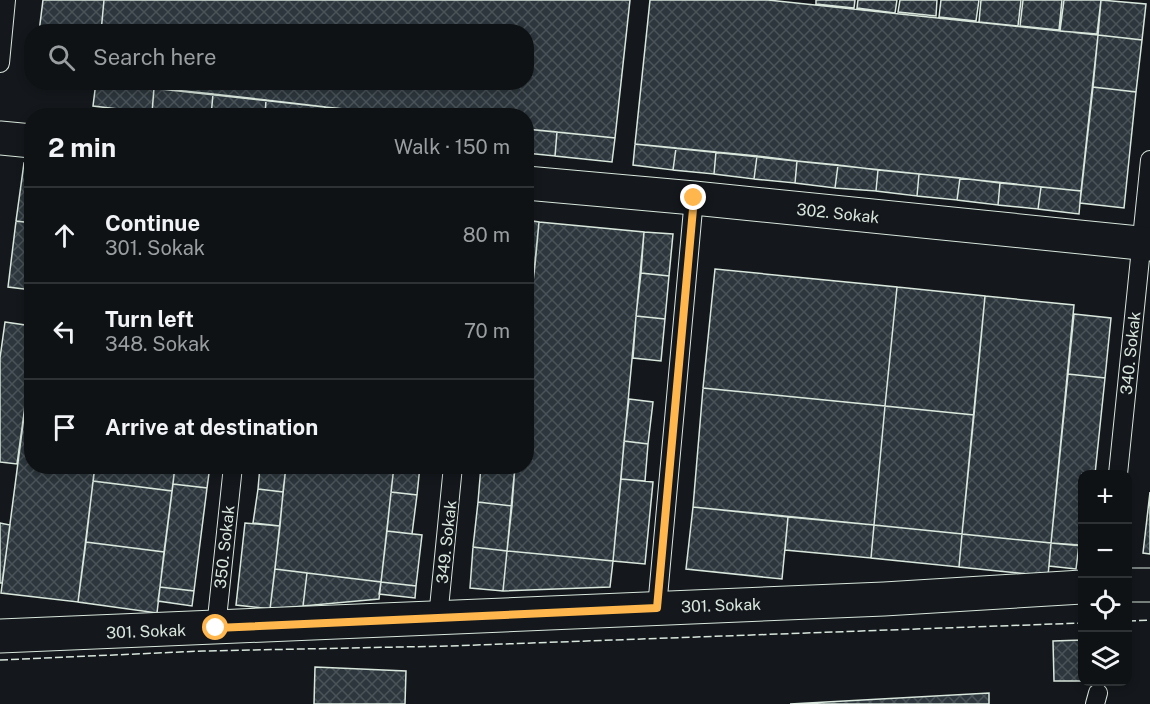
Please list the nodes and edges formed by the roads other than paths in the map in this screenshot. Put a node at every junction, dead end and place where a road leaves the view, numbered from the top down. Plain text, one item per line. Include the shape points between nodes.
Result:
1 (6, 0) edge
2 (0, 63) edge
3 (0, 138) edge
4 (24, 140) edge
5 (1150, 160) edge
6 (534, 184) edge
7 (694, 198) junction
8 (1146, 244) edge
9 (1118, 470) edge
10 (231, 474) edge
11 (452, 474) edge
12 (1132, 585) edge
13 (1150, 585) edge
14 (1078, 587) edge
15 (657, 608) junction
16 (438, 618) junction
17 (216, 628) junction
18 (0, 636) edge

1 - 2 lane
3 - 4 street
5 - 8 lane, 340. Sokak
6 - 7 street, 302. Sokak
7 - 8 street, 302. Sokak
7 - 15 lane
8 - 9 lane, 340. Sokak
10 - 17 lane, 350. Sokak
11 - 16 lane, 349. Sokak
12 - 13 street
14 - 15 street, 301. Sokak
15 - 16 street, 301. Sokak
16 - 17 street, 301. Sokak
17 - 18 street, 301. Sokak

